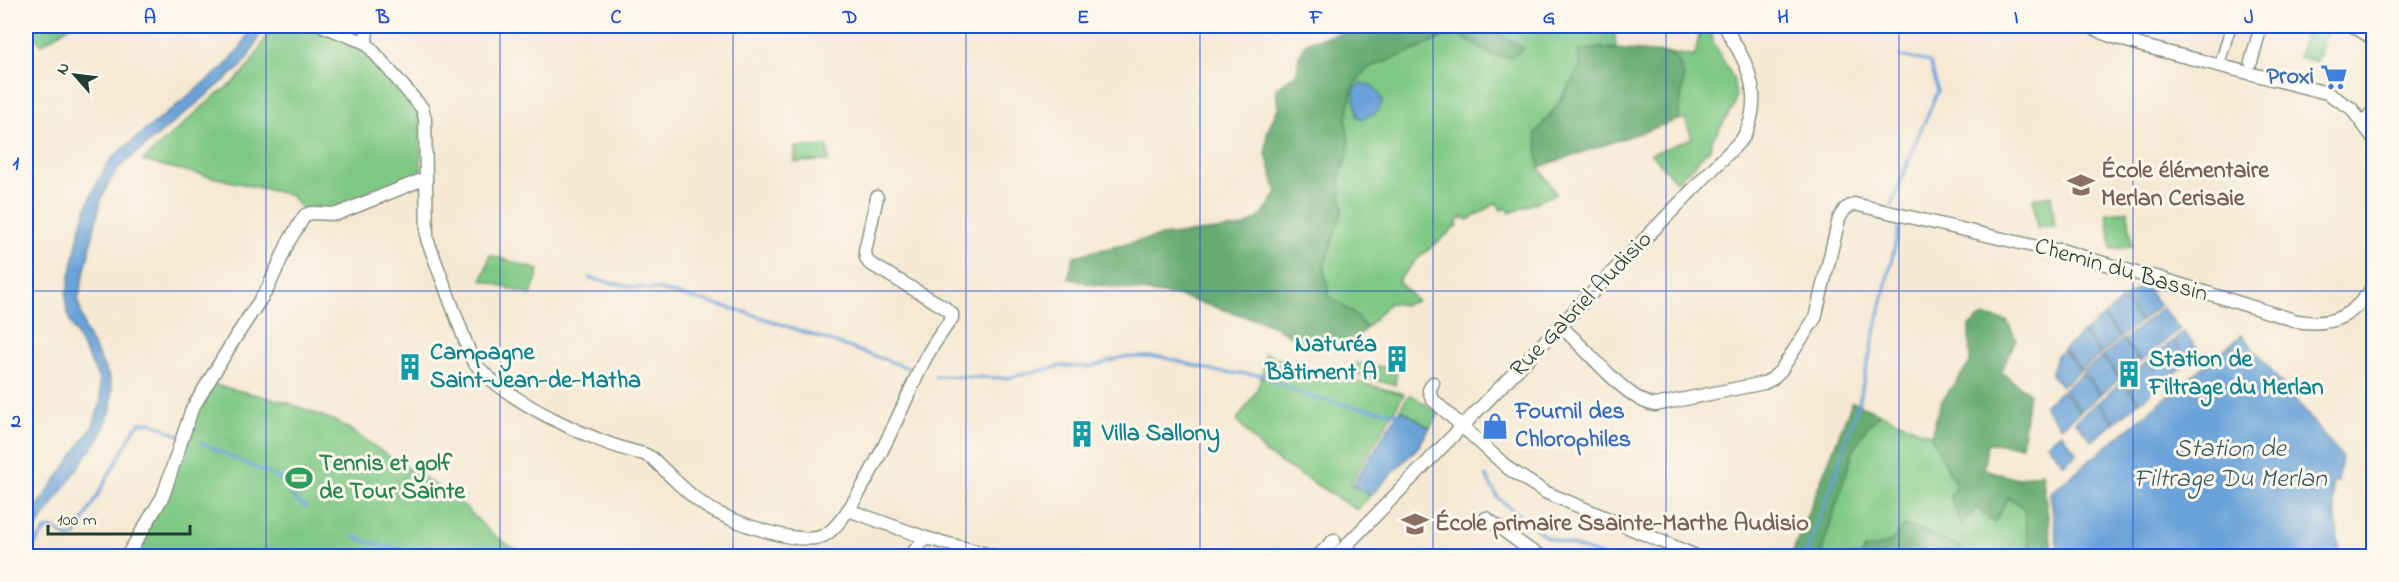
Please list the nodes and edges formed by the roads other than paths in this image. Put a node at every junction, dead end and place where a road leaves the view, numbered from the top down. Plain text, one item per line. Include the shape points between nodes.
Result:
1 (323, 26) edge
2 (367, 26) edge
3 (1725, 26) edge
4 (2089, 26) edge
5 (2231, 26) edge
6 (2261, 26) edge
7 (2353, 26) edge
8 (2373, 39) edge
9 (366, 43) junction
10 (2251, 62) dead end
11 (2219, 66) junction
12 (2370, 112) dead end
13 (2362, 124) junction
14 (2373, 139) edge
15 (424, 179) junction
16 (877, 197) dead end
17 (2373, 285) edge
18 (1560, 327) junction
19 (1433, 383) dead end
20 (1463, 428) junction
21 (848, 510) junction
22 (1486, 518) dead end
23 (926, 538) junction
24 (1335, 540) dead end
25 (127, 556) edge
26 (910, 556) edge
27 (994, 556) edge
28 (1318, 556) edge
29 (1336, 556) edge
30 (1541, 556) edge
31 (1696, 556) edge

1 - 9 street
2 - 9 street
3 - 18 street, Rue Gabriel Audisio via 1747,69 1754,95 1751,120 1743,138
4 - 11 street via 2108,35
5 - 11 street
6 - 10 street
7 - 8 street
9 - 15 street via 422,108
11 - 13 street via 2327,93 2350,108
12 - 13 street
13 - 14 street
15 - 21 street via 431,254 472,359 487,376 527,405 588,435 644,454 707,507 760,530 810,539 820,537
15 - 25 street via 337,214 305,215 268,288 192,409 163,496
16 - 21 street via 865,251 869,263 944,307 952,318 924,362
17 - 18 street, Chemin du Bassin via 2345,316 2319,323 2297,321 2061,250 1854,204 1839,219 1815,318 1781,370 1764,383 1647,404
18 - 20 street, Rue Gabriel Audisio
19 - 20 street via 1429,390 1432,399
20 - 29 street, Rue Gabriel Audisio
20 - 31 street via 1509,469 1545,492
21 - 23 street
22 - 30 street
23 - 26 street
23 - 27 street
24 - 28 street

